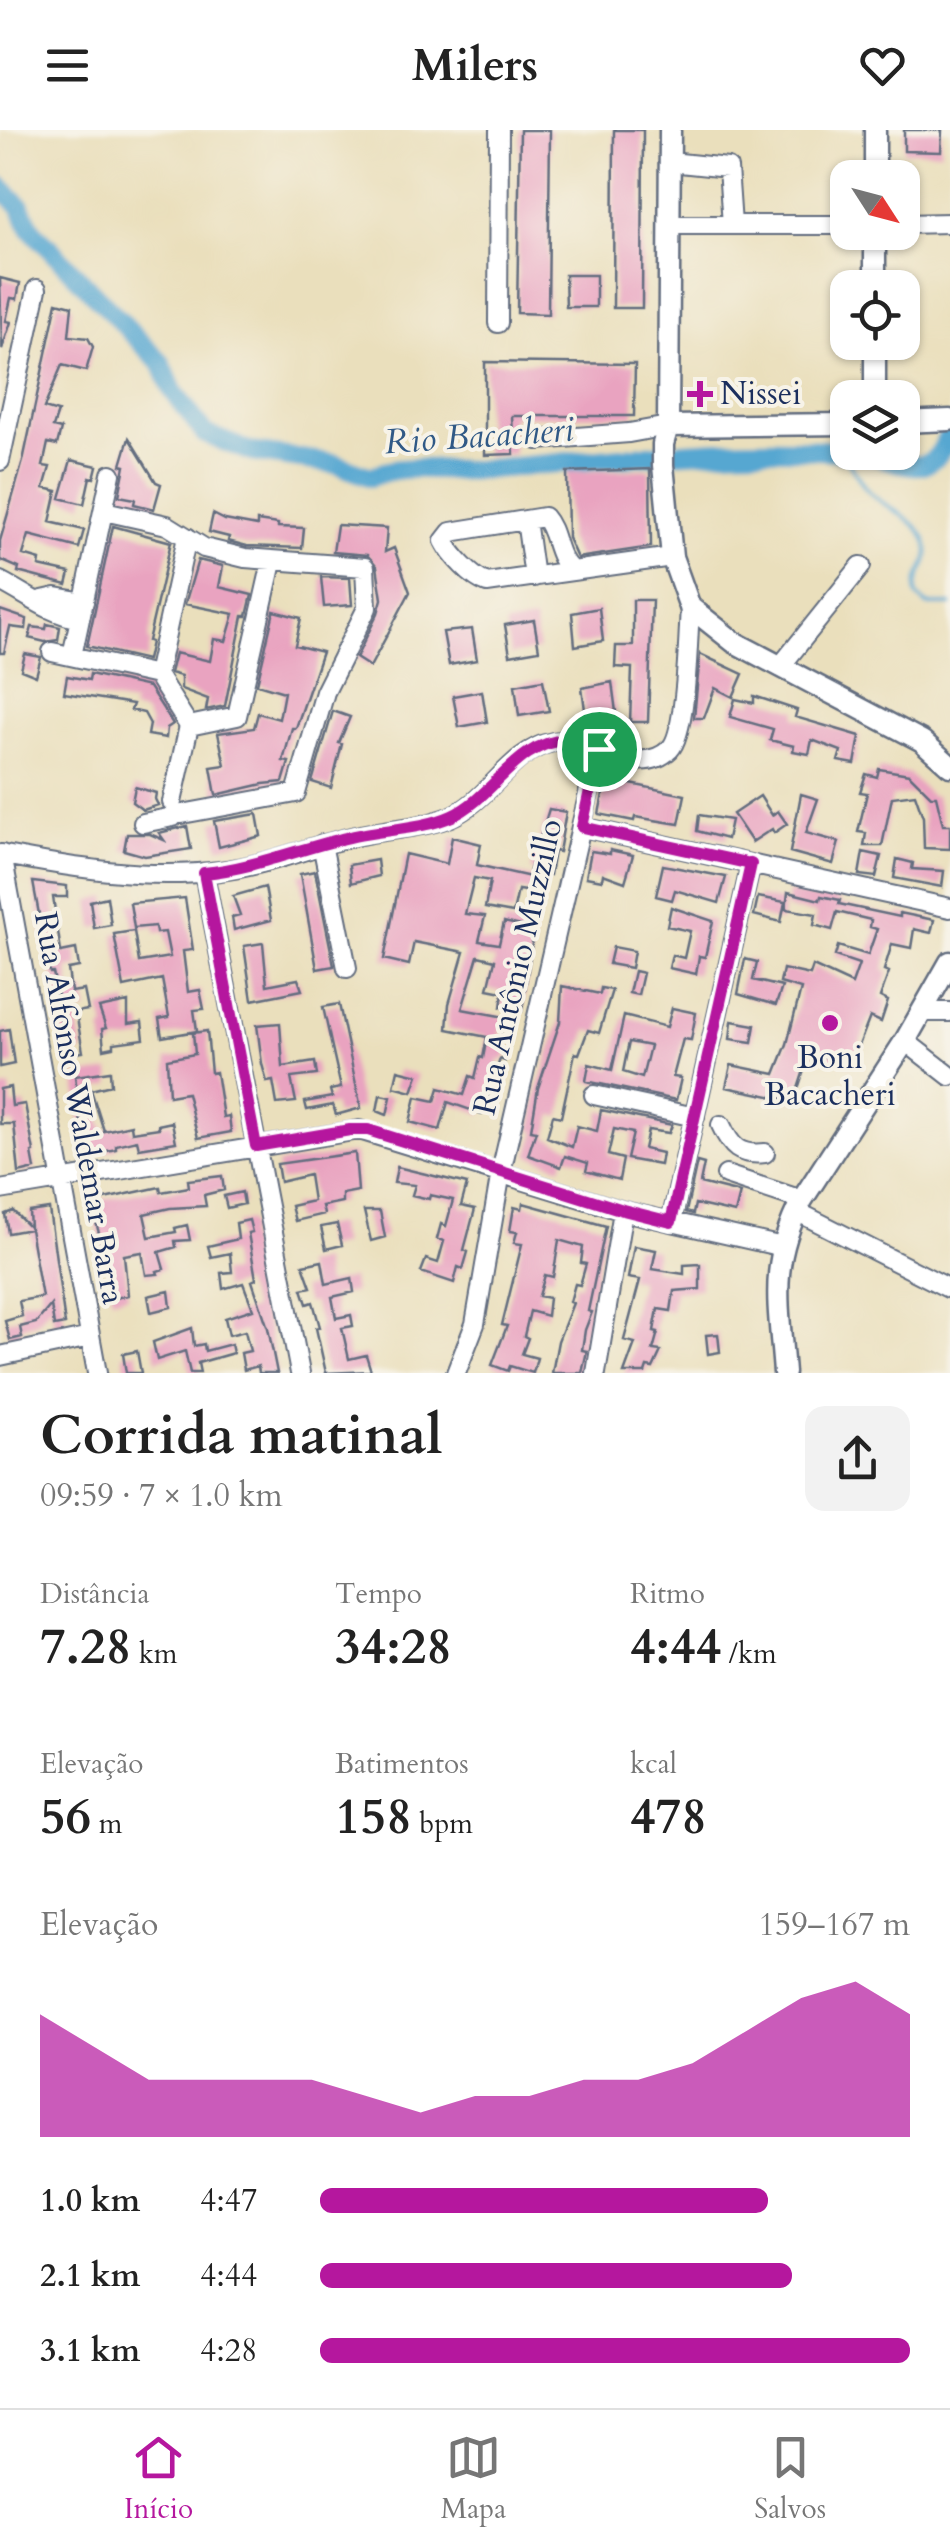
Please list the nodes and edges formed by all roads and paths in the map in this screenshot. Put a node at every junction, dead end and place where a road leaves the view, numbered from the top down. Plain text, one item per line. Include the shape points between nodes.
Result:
1 (499, 130) edge
2 (670, 130) edge
3 (876, 130) edge
4 (875, 160) edge
5 (670, 162) junction
6 (950, 222) edge
7 (920, 223) edge
8 (670, 225) junction
9 (732, 225) junction
10 (830, 225) edge
11 (37, 289) dead end
12 (498, 322) dead end
13 (946, 420) edge
14 (920, 421) edge
15 (830, 427) edge
16 (536, 440) dead end
17 (669, 449) junction
18 (0, 460) edge
19 (112, 474) dead end
20 (104, 511) junction
21 (526, 520) junction
22 (188, 537) junction
23 (672, 557) junction
24 (272, 562) junction
25 (860, 566) dead end
26 (572, 571) junction
27 (534, 577) junction
28 (0, 581) edge
29 (690, 607) junction
30 (82, 611) junction
31 (52, 652) dead end
32 (72, 656) junction
33 (780, 667) junction
34 (157, 675) junction
35 (189, 726) junction
36 (599, 749) junction
37 (950, 766) edge
38 (175, 811) junction
39 (143, 823) dead end
40 (582, 827) junction
41 (322, 844) junction
42 (1, 854) edge
43 (751, 864) junction
44 (204, 873) junction
45 (950, 908) edge
46 (950, 962) edge
47 (346, 968) dead end
48 (923, 1012) junction
49 (950, 1012) edge
50 (905, 1040) junction
51 (950, 1076) edge
52 (594, 1095) dead end
53 (695, 1117) junction
54 (722, 1125) dead end
55 (256, 1146) junction
56 (765, 1153) dead end
57 (501, 1172) junction
58 (726, 1175) dead end
59 (61, 1179) junction
60 (0, 1190) edge
61 (800, 1206) junction
62 (623, 1210) junction
63 (671, 1222) junction
64 (782, 1247) junction
65 (950, 1290) edge
66 (90, 1337) junction
67 (0, 1356) edge
68 (97, 1373) edge
69 (300, 1373) edge
70 (456, 1373) edge
71 (596, 1373) edge
72 (784, 1373) edge

1 - 12 street
2 - 5 main road
3 - 4 main road
5 - 8 main road
5 - 9 street via 728,168
6 - 7 street
8 - 9 street
8 - 17 main road
9 - 10 street
11 - 18 street
13 - 14 main road
15 - 17 main road
16 - 17 street via 629,433
17 - 23 main road
19 - 20 street
20 - 22 street via 167,524
20 - 30 street
21 - 26 street via 546,518 557,553
21 - 27 street
21 - 27 street via 451,532 444,541 482,583
22 - 24 street via 209,550
22 - 34 street
23 - 26 street
23 - 29 main road
24 - 35 street via 236,716
24 - 38 street via 365,566 367,608 325,692 296,793
25 - 33 street
26 - 27 street
28 - 30 street
29 - 33 main road via 720,634
29 - 36 street via 674,745 638,760
30 - 32 street
31 - 32 street
32 - 34 street
33 - 37 main road via 922,742
34 - 35 street
35 - 38 street
36 - 40 street, Rua Antônio Muzzillo
36 - 41 street via 547,743 457,814
38 - 39 street
40 - 43 street
40 - 57 street, Rua Antônio Muzzillo
41 - 44 street
41 - 47 street
42 - 44 street via 108,871
42 - 59 street, Rua Alfonso Waldemar Barra
43 - 45 street
43 - 53 street
44 - 55 street
46 - 48 main road
48 - 49 street
48 - 50 main road
50 - 51 street
50 - 61 main road
52 - 53 street
53 - 63 street
54 - 56 street via 731,1146
55 - 57 street via 368,1130
55 - 59 street
55 - 69 street
57 - 62 street
57 - 70 street, Rua Antônio Muzzillo via 475,1324
58 - 61 street
59 - 60 street
59 - 66 street, Rua Alfonso Waldemar Barra
61 - 64 main road
61 - 65 street
62 - 63 street
62 - 71 street
63 - 64 street
64 - 72 main road via 776,1298
66 - 67 street
66 - 68 street, Rua Alfonso Waldemar Barra

